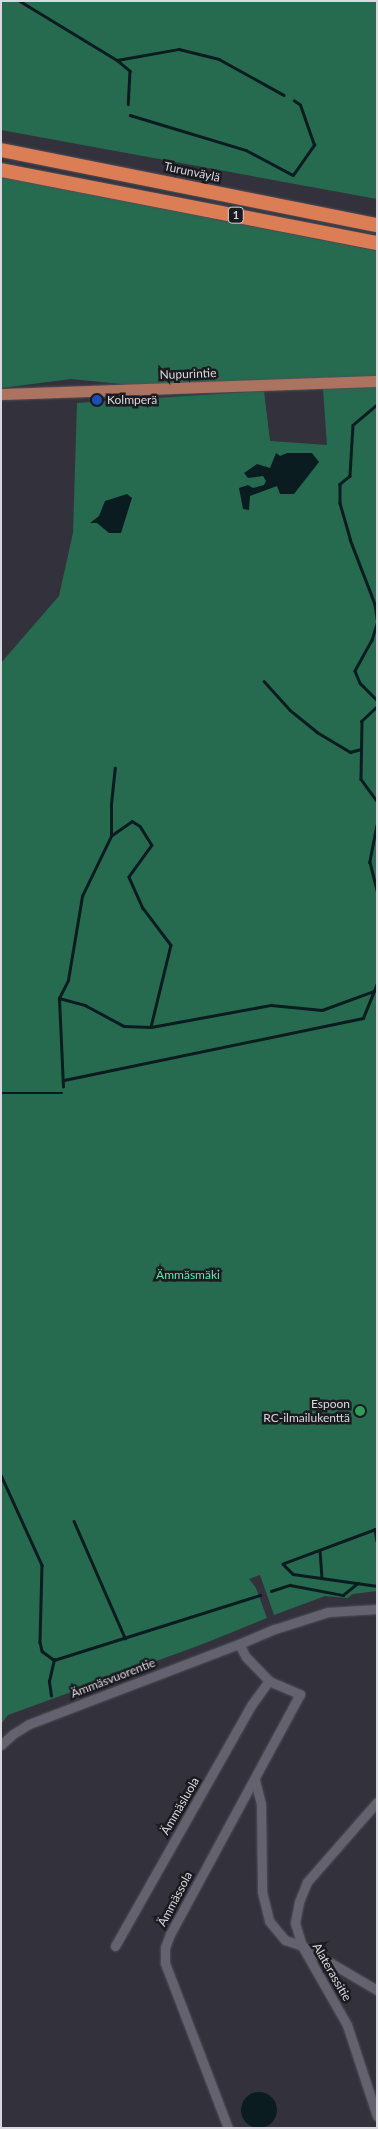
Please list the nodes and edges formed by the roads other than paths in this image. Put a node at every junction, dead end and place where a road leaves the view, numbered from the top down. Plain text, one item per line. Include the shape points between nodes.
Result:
1 (1, 150) edge
2 (1, 170) edge
3 (377, 225) edge
4 (377, 243) edge
5 (377, 381) edge
6 (1, 394) edge
7 (377, 1610) edge
8 (239, 1644) junction
9 (269, 1681) junction
10 (1, 1745) edge
11 (255, 1780) junction
12 (377, 1802) edge
13 (115, 1946) dead end
14 (302, 1946) junction
15 (377, 1990) edge
16 (377, 2116) edge
17 (228, 2128) edge

1 - 3 highway, Turunväylä / 1
2 - 4 highway, 1
5 - 6 main road, Nupurintie
7 - 8 street, Ämmäsvuorentie via 328,1612 275,1628
8 - 9 street via 246,1657
8 - 10 street, Ämmäsvuorentie via 29,1724
9 - 11 street, Ämmässola via 300,1694
9 - 13 street, Ämmäsluola via 252,1704
11 - 14 street via 261,1804 262,1892 269,1920 285,1940
11 - 17 street, Ämmässola via 165,1948 165,1963
12 - 14 street, Alaterassitie via 307,1882 295,1923
14 - 15 street
14 - 16 street, Alaterassitie via 347,2025

